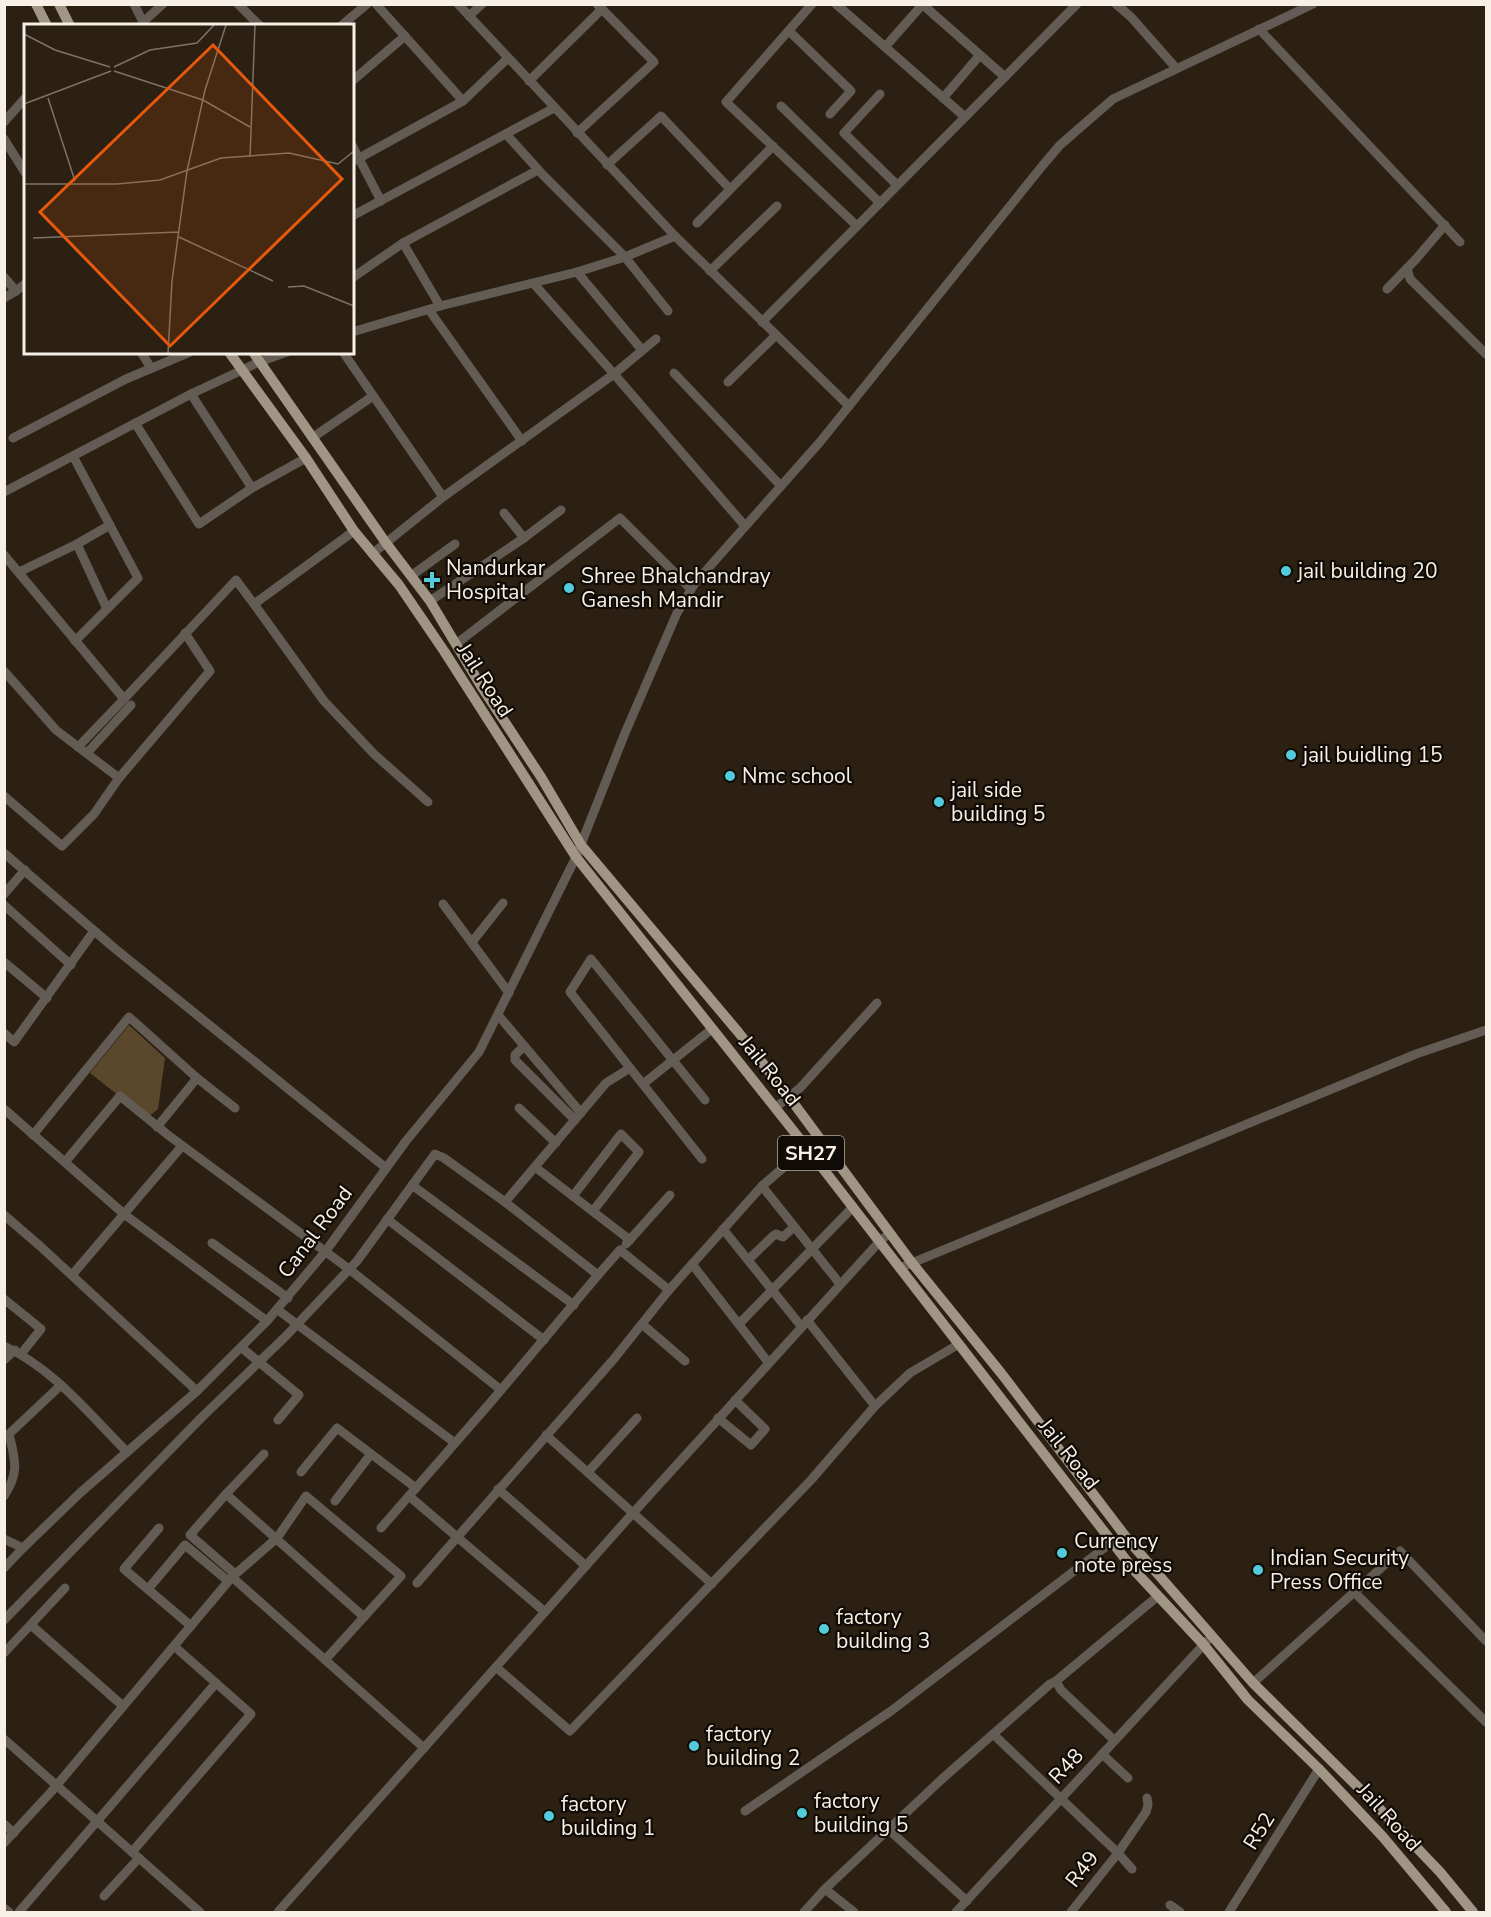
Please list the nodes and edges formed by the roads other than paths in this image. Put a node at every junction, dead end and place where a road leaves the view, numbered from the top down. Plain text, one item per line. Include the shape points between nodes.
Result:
1 (36, 4) edge
2 (59, 4) edge
3 (134, 4) edge
4 (163, 4) edge
5 (238, 4) edge
6 (368, 4) edge
7 (376, 4) edge
8 (458, 4) edge
9 (482, 4) edge
10 (812, 4) edge
11 (836, 4) edge
12 (1077, 4) edge
13 (1116, 4) edge
14 (1312, 4) edge
15 (922, 5) edge
16 (599, 7) edge
17 (469, 16) junction
18 (46, 24) edge
19 (69, 24) edge
20 (144, 24) edge
21 (258, 24) edge
22 (343, 24) edge
23 (1259, 29) junction
24 (789, 31) junction
25 (405, 36) junction
26 (885, 48) junction
27 (980, 55) junction
28 (508, 58) junction
29 (1176, 68) junction
30 (1005, 77) junction
31 (354, 79) edge
32 (530, 81) junction
33 (880, 94) dead end
34 (942, 98) junction
35 (24, 100) edge
36 (463, 101) junction
37 (781, 106) dead end
38 (554, 108) junction
39 (830, 114) dead end
40 (965, 117) junction
41 (4, 122) edge
42 (577, 133) junction
43 (506, 134) junction
44 (4, 139) edge
45 (773, 146) junction
46 (356, 161) edge
47 (607, 165) junction
48 (538, 170) junction
49 (24, 171) edge
50 (897, 185) junction
51 (730, 189) junction
52 (381, 201) junction
53 (880, 203) junction
54 (777, 206) dead end
55 (354, 215) edge
56 (697, 224) dead end
57 (1445, 225) junction
58 (857, 226) junction
59 (675, 236) junction
60 (1460, 242) dead end
61 (403, 243) junction
62 (625, 257) junction
63 (1407, 268) junction
64 (577, 272) junction
65 (710, 272) junction
66 (4, 277) edge
67 (354, 277) edge
68 (534, 284) junction
69 (24, 285) edge
70 (1387, 289) dead end
71 (16, 291) junction
72 (4, 298) edge
73 (440, 306) junction
74 (429, 310) junction
75 (668, 311) dead end
76 (762, 322) junction
77 (354, 331) edge
78 (776, 335) junction
79 (656, 339) dead end
80 (642, 350) junction
81 (142, 354) edge
82 (185, 354) edge
83 (230, 354) edge
84 (275, 354) edge
85 (344, 354) edge
86 (1486, 354) edge
87 (256, 357) edge
88 (151, 368) junction
89 (242, 371) junction
90 (674, 373) dead end
91 (614, 374) junction
92 (728, 382) dead end
93 (191, 393) junction
94 (373, 396) junction
95 (849, 406) junction
96 (135, 423) junction
97 (13, 438) dead end
98 (312, 438) junction
99 (522, 441) junction
100 (73, 456) junction
101 (306, 458) junction
102 (781, 486) junction
103 (252, 488) junction
104 (4, 492) edge
105 (443, 497) junction
106 (561, 510) dead end
107 (504, 513) dead end
108 (110, 525) junction
109 (745, 526) junction
110 (354, 531) junction
111 (524, 538) junction
112 (386, 543) junction
113 (77, 544) junction
114 (455, 544) dead end
115 (372, 554) junction
116 (4, 555) edge
117 (19, 573) junction
118 (411, 576) junction
119 (691, 589) junction
120 (429, 601) junction
121 (254, 604) junction
122 (107, 609) junction
123 (185, 633) junction
124 (75, 641) junction
125 (456, 644) junction
126 (5, 672) edge
127 (128, 702) junction
128 (78, 747) junction
129 (87, 753) junction
130 (118, 778) junction
131 (4, 796) edge
132 (428, 802) dead end
133 (581, 845) junction
134 (4, 853) edge
135 (576, 857) junction
136 (25, 870) junction
137 (4, 894) edge
138 (503, 903) dead end
139 (443, 904) dead end
140 (4, 905) edge
141 (94, 931) junction
142 (472, 942) junction
143 (4, 962) edge
144 (71, 965) junction
145 (509, 993) junction
146 (46, 998) junction
147 (877, 1003) dead end
148 (498, 1015) junction
149 (712, 1029) junction
150 (1486, 1030) edge
151 (4, 1033) edge
152 (524, 1046) junction
153 (672, 1061) junction
154 (630, 1068) junction
155 (197, 1078) junction
156 (643, 1084) junction
157 (789, 1097) junction
158 (705, 1100) dead end
159 (235, 1107) dead end
160 (519, 1108) dead end
161 (775, 1108) junction
162 (4, 1109) edge
163 (578, 1116) junction
164 (157, 1127) junction
165 (33, 1135) junction
166 (819, 1137) junction
167 (556, 1143) junction
168 (182, 1146) junction
169 (807, 1148) junction
170 (702, 1159) dead end
171 (65, 1162) junction
172 (535, 1167) junction
173 (386, 1168) junction
174 (412, 1185) junction
175 (762, 1186) junction
176 (670, 1195) dead end
177 (573, 1196) junction
178 (505, 1202) junction
179 (853, 1207) junction
180 (593, 1211) junction
181 (124, 1214) junction
182 (4, 1215) edge
183 (387, 1219) junction
184 (794, 1227) junction
185 (723, 1229) junction
186 (890, 1233) junction
187 (630, 1240) junction
188 (880, 1241) junction
189 (212, 1242) dead end
190 (812, 1249) junction
191 (620, 1250) junction
192 (325, 1252) junction
193 (748, 1260) junction
194 (912, 1263) junction
195 (692, 1264) junction
196 (900, 1268) junction
197 (349, 1269) junction
198 (72, 1275) junction
199 (598, 1275) junction
200 (840, 1284) junction
201 (669, 1290) junction
202 (772, 1290) junction
203 (288, 1298) junction
204 (4, 1299) edge
205 (574, 1305) junction
206 (278, 1310) junction
207 (267, 1321) junction
208 (804, 1323) junction
209 (297, 1324) junction
210 (642, 1324) junction
211 (739, 1324) junction
212 (544, 1340) junction
213 (959, 1344) junction
214 (4, 1346) edge
215 (242, 1348) junction
216 (18, 1352) junction
217 (4, 1360) edge
218 (685, 1361) dead end
219 (258, 1362) junction
220 (768, 1362) junction
221 (61, 1385) junction
222 (501, 1390) junction
223 (197, 1391) junction
224 (735, 1400) junction
225 (1024, 1403) junction
226 (875, 1406) junction
227 (1011, 1411) junction
228 (637, 1418) dead end
229 (718, 1418) junction
230 (278, 1420) dead end
231 (546, 1435) junction
232 (455, 1443) junction
233 (127, 1452) junction
234 (264, 1454) dead end
235 (371, 1454) junction
236 (301, 1472) dead end
237 (588, 1472) junction
238 (416, 1488) junction
239 (498, 1489) junction
240 (226, 1494) junction
241 (4, 1496) edge
242 (409, 1496) junction
243 (335, 1501) dead end
244 (633, 1513) junction
245 (159, 1528) dead end
246 (381, 1528) dead end
247 (457, 1537) junction
248 (277, 1538) junction
249 (4, 1539) edge
250 (1112, 1542) junction
251 (23, 1548) junction
252 (585, 1566) junction
253 (4, 1568) edge
254 (231, 1577) junction
255 (417, 1583) dead end
256 (712, 1584) junction
257 (65, 1588) dead end
258 (148, 1589) junction
259 (1354, 1592) junction
260 (1158, 1596) junction
261 (544, 1612) junction
262 (364, 1617) junction
263 (4, 1620) edge
264 (31, 1625) junction
265 (190, 1626) junction
266 (1213, 1636) junction
267 (1486, 1641) edge
268 (1203, 1644) junction
269 (174, 1646) junction
270 (4, 1653) edge
271 (325, 1660) junction
272 (496, 1667) junction
273 (1056, 1681) junction
274 (216, 1683) junction
275 (1253, 1683) junction
276 (123, 1706) junction
277 (1486, 1722) edge
278 (993, 1734) junction
279 (4, 1738) edge
280 (1114, 1740) junction
281 (424, 1748) junction
282 (1102, 1754) junction
283 (1319, 1769) junction
284 (1128, 1778) dead end
285 (57, 1785) junction
286 (1147, 1798) dead end
287 (1060, 1799) junction
288 (745, 1811) dead end
289 (98, 1821) junction
290 (4, 1824) edge
291 (1396, 1826) junction
292 (888, 1829) junction
293 (14, 1833) junction
294 (1383, 1837) junction
295 (4, 1843) edge
296 (1118, 1853) junction
297 (135, 1855) junction
298 (1132, 1869) dead end
299 (825, 1889) junction
300 (104, 1896) dead end
301 (966, 1901) junction
302 (1170, 1905) dead end
303 (4, 1908) edge
304 (9, 1912) edge
305 (19, 1912) edge
306 (200, 1912) edge
307 (278, 1912) edge
308 (804, 1912) edge
309 (854, 1912) edge
310 (956, 1912) edge
311 (1071, 1912) edge
312 (1180, 1912) edge
313 (1229, 1912) edge
314 (1446, 1912) edge
315 (1473, 1912) edge

1 - 18 main road
2 - 19 main road
3 - 20 street
4 - 20 street
5 - 21 street
6 - 22 street
7 - 25 street
8 - 17 street
9 - 17 street
10 - 24 street
11 - 26 street
12 - 30 street
13 - 29 street
14 - 23 street, Canal Road
15 - 26 street
15 - 27 street
16 - 32 street
16 - 42 street via 654,62
17 - 28 street
23 - 29 street, Canal Road
23 - 57 street
24 - 39 street via 851,91
24 - 45 street via 726,102
25 - 31 street
25 - 36 street
26 - 34 street
27 - 30 street
27 - 34 street
28 - 32 street
28 - 36 street
29 - 95 street, Canal Road via 1113,99 1060,145
30 - 40 street
32 - 38 street
33 - 50 street via 844,133
34 - 40 street
35 - 41 street
36 - 46 street
37 - 53 street
38 - 42 street
38 - 43 street
40 - 50 street
42 - 47 street
43 - 48 street
43 - 52 street
44 - 49 street
45 - 51 street
45 - 58 street
46 - 52 street
47 - 51 street via 661,116
47 - 59 street
48 - 61 street
48 - 62 street
50 - 53 street
51 - 56 street
52 - 55 street
53 - 58 street
54 - 65 street
57 - 60 street
57 - 63 street
58 - 76 street
59 - 62 street
59 - 65 street
61 - 67 street
61 - 73 street
62 - 64 street
62 - 75 street
63 - 70 street
63 - 86 street via 1410,279
64 - 68 street
64 - 80 street
65 - 76 street
66 - 71 street
68 - 73 street
68 - 91 street
69 - 71 street
71 - 72 street
73 - 74 street
74 - 77 street
74 - 99 street
76 - 78 street
78 - 92 street
78 - 95 street
79 - 80 street
80 - 91 street
81 - 88 street
82 - 88 street
83 - 89 main road, Jail Road / SH27
84 - 87 street
85 - 94 street
87 - 89 street
87 - 98 main road
88 - 97 street
89 - 93 street
89 - 101 main road, Jail Road / SH27
90 - 102 street
91 - 99 street
91 - 109 street
93 - 96 street
93 - 103 street
94 - 98 street
94 - 105 street
95 - 102 street, Canal Road
96 - 100 street
96 - 103 street via 199,524
98 - 112 main road
99 - 105 street
100 - 104 street
100 - 108 street
101 - 103 street
101 - 110 main road, Jail Road / SH27
102 - 109 street, Canal Road
105 - 112 street
106 - 111 street
107 - 111 street
108 - 113 street
108 - 122 street via 138,578
109 - 119 street, Canal Road
110 - 115 main road, Jail Road / SH27
110 - 121 street
111 - 120 street
112 - 115 street
112 - 118 main road
113 - 117 street
113 - 122 street
114 - 118 street
115 - 135 main road, Jail Road / SH27 via 399,585 444,651
116 - 117 street
117 - 124 street
118 - 120 main road
119 - 125 street via 620,518
119 - 133 street, Canal Road via 639,700
120 - 125 main road
121 - 123 street via 236,580
121 - 132 street via 324,701 374,754
122 - 124 street
123 - 127 street
123 - 130 street via 210,670
124 - 127 street
125 - 133 main road
126 - 128 street via 56,730
127 - 128 street
127 - 129 street
128 - 129 street
129 - 130 street
130 - 131 street via 94,814 62,846
133 - 135 street, Canal Road
133 - 157 main road
134 - 136 street
135 - 145 street, Canal Road
135 - 149 main road, Jail Road / SH27
136 - 137 street
136 - 141 street
138 - 142 street
139 - 142 street
140 - 144 street
141 - 144 street
141 - 173 street
142 - 145 street
143 - 146 street
144 - 146 street
145 - 148 street, Canal Road
146 - 151 street via 14,1042
147 - 157 street
148 - 152 street
148 - 173 street, Canal Road via 479,1052
149 - 153 street
149 - 161 main road, Jail Road / SH27
150 - 194 street via 1416,1054
152 - 163 street
152 - 163 street via 514,1059
153 - 154 street via 591,959 570,992
153 - 156 street
153 - 158 street
154 - 156 street
154 - 163 street via 606,1083
155 - 159 street
155 - 164 street
155 - 165 street via 129,1017
156 - 170 street
157 - 161 street
157 - 166 main road
160 - 167 street
161 - 169 main road, Jail Road / SH27
162 - 165 street
163 - 167 street
164 - 168 street
164 - 171 street via 120,1096
165 - 171 street
166 - 169 street
166 - 186 main road
167 - 172 street
168 - 181 street
168 - 192 street
169 - 175 street
169 - 179 main road, Jail Road / SH27
171 - 181 street
172 - 177 street
172 - 178 street
173 - 192 street, Canal Road
174 - 178 street via 435,1154
174 - 183 street
174 - 205 street
175 - 184 street
175 - 185 street
176 - 187 street
177 - 180 street
177 - 180 street via 621,1134 639,1152
178 - 199 street
179 - 188 main road, Jail Road / SH27
179 - 190 street
180 - 187 street
181 - 198 street
181 - 207 street
182 - 198 street
183 - 197 street
183 - 212 street
184 - 190 street
184 - 193 street via 783,1237 772,1236
185 - 193 street
185 - 195 street
186 - 188 street
186 - 194 main road
187 - 191 street
188 - 196 main road, Jail Road / SH27
188 - 200 street
189 - 203 street
190 - 200 street
190 - 202 street
191 - 199 street
191 - 201 street
192 - 197 street
192 - 203 street, Canal Road
193 - 202 street
194 - 196 street
194 - 225 main road
195 - 201 street
195 - 211 street
196 - 213 main road, Jail Road / SH27
197 - 209 street
197 - 222 street
198 - 223 street
199 - 205 street
200 - 208 street
201 - 210 street
202 - 208 street
202 - 211 street
203 - 206 street, Canal Road
204 - 216 street via 41,1329
205 - 212 street
206 - 207 street, Canal Road
206 - 209 street
207 - 215 street, Canal Road
208 - 220 street
208 - 226 street
209 - 219 street
209 - 232 street
210 - 218 street
210 - 231 street
211 - 220 street
212 - 222 street
213 - 226 street via 910,1373
213 - 227 main road, Jail Road / SH27
214 - 216 street
215 - 219 street
215 - 223 street, Canal Road
216 - 217 street
216 - 221 street
219 - 230 street via 299,1395
219 - 263 street
220 - 224 street
221 - 233 street
221 - 241 street via 9,1434 15,1458 14,1481
222 - 232 street
223 - 233 street, Canal Road
224 - 229 street
224 - 229 street via 765,1429 751,1445
225 - 227 main road
225 - 266 main road via 1129,1541
226 - 256 street
227 - 250 main road, Jail Road / SH27
228 - 237 street
229 - 244 street
231 - 237 street
231 - 239 street
232 - 238 street
233 - 251 street, Canal Road
234 - 240 street
235 - 236 street via 337,1428
235 - 238 street
235 - 243 street
237 - 244 street
238 - 242 street
239 - 247 street
239 - 252 street
240 - 248 street
240 - 254 street via 190,1535
242 - 246 street
242 - 247 street
244 - 252 street
244 - 256 street
245 - 258 street via 124,1569
247 - 255 street
247 - 261 street
248 - 254 street
248 - 262 street
248 - 262 street via 306,1496 401,1576
249 - 251 street
250 - 260 main road, Jail Road / SH27
250 - 288 street via 891,1711
251 - 253 street, Canal Road
252 - 261 street
254 - 258 street via 185,1545
254 - 265 street
254 - 271 street
256 - 272 street via 570,1731
257 - 264 street
258 - 265 street
259 - 267 street via 1400,1551
259 - 275 street
259 - 277 street
260 - 268 main road, Jail Road / SH27
260 - 273 street
261 - 272 street
262 - 271 street
264 - 270 street
264 - 276 street
265 - 269 street
266 - 268 street, R48
266 - 275 main road
268 - 280 street, R48
268 - 283 main road, Jail Road / SH27 via 1248,1700
269 - 274 street
269 - 276 street
271 - 281 street
272 - 281 street
273 - 278 street
273 - 280 street
274 - 289 street
274 - 297 street via 251,1714
275 - 291 main road
276 - 285 street
278 - 287 street, R49
278 - 292 street
279 - 285 street
280 - 282 street, R48
281 - 307 street
282 - 284 street
282 - 287 street, R48
283 - 294 main road, Jail Road / SH27
283 - 313 street, R52
285 - 289 street
285 - 293 street
286 - 296 street via 1146,1812
287 - 296 street, R49
287 - 301 street, R48
289 - 297 street
289 - 305 street
290 - 293 street
291 - 294 main road
291 - 315 main road
292 - 299 street
292 - 301 street
293 - 295 street
294 - 314 main road, Jail Road / SH27
296 - 298 street
296 - 311 street, R49
297 - 300 street
297 - 306 street
299 - 308 street
299 - 309 street
301 - 310 street, R48
302 - 312 street
303 - 304 street

